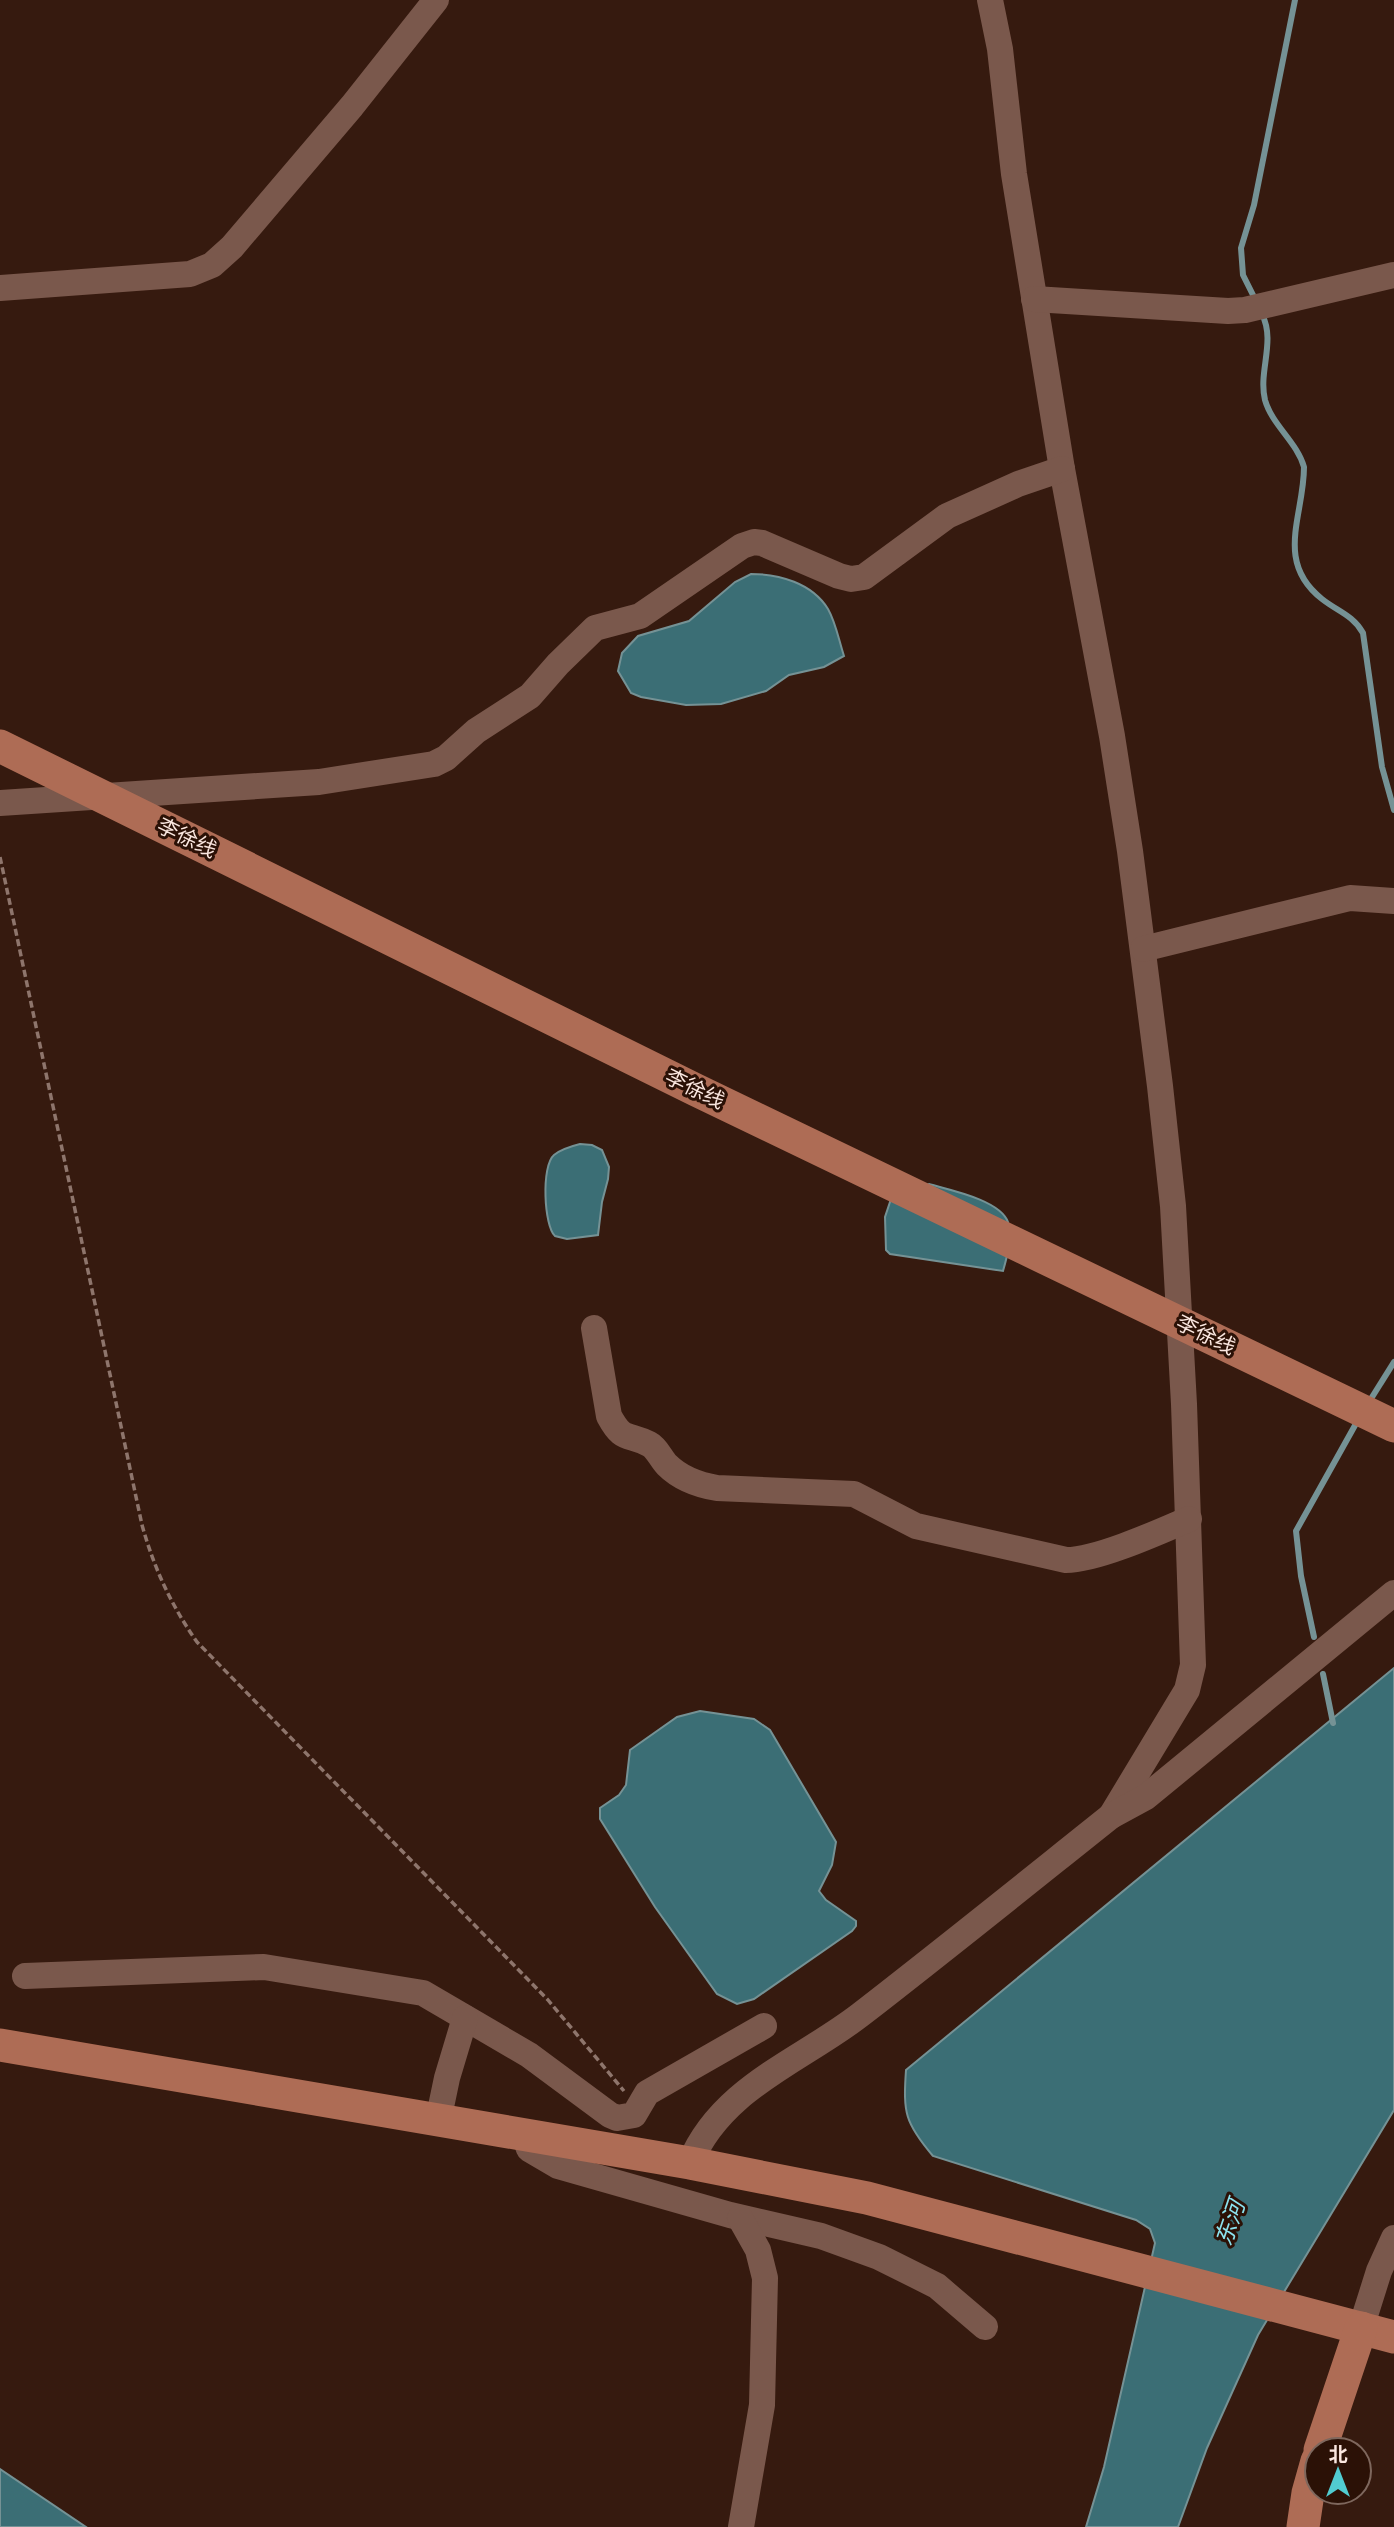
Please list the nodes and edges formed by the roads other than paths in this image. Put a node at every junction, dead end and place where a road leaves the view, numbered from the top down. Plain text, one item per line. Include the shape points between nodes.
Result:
1 (436, 0) edge
2 (990, 0) edge
3 (1394, 275) edge
4 (0, 288) edge
5 (1034, 299) junction
6 (1062, 469) junction
7 (0, 746) edge
8 (0, 803) edge
9 (1394, 901) edge
10 (1143, 949) junction
11 (594, 1328) dead end
12 (1394, 1426) edge
13 (1189, 1519) junction
14 (1394, 1593) edge
15 (1111, 1816) junction
16 (25, 1976) dead end
17 (465, 2018) junction
18 (764, 2026) dead end
19 (0, 2045) edge
20 (438, 2121) junction
21 (524, 2135) junction
22 (690, 2163) junction
23 (740, 2218) junction
24 (1394, 2238) edge
25 (1354, 2326) junction
26 (985, 2327) dead end
27 (1394, 2337) edge
28 (1324, 2436) edge
29 (1306, 2506) edge
30 (741, 2527) edge
31 (1303, 2527) edge

1 - 4 street via 352,106 212,265 190,274
2 - 5 street
3 - 5 street via 1228,311
5 - 6 street
6 - 8 street via 947,516 864,577 839,576 762,543 742,546 640,616 595,628 530,696 434,764 319,782
6 - 10 street via 1112,736
7 - 12 main road, 李徐线 via 696,1090
9 - 10 street via 1350,898
10 - 13 street via 1173,1206
11 - 13 street via 615,1428 652,1446 668,1466 696,1484 854,1494 916,1526 1066,1560 1094,1555
13 - 15 street via 1194,1648 1187,1690
14 - 15 street via 1146,1797
15 - 22 street via 857,2018 732,2102 710,2125
16 - 17 street via 264,1967 423,1993
17 - 18 street via 529,2055 617,2118 634,2115 647,2093
17 - 20 street
19 - 20 main road
20 - 21 main road
21 - 22 main road
21 - 23 street via 529,2149 558,2166
22 - 25 main road via 867,2198
23 - 26 street via 821,2236 879,2257 937,2286
23 - 30 street via 758,2250 765,2278 762,2405
24 - 25 street
25 - 27 main road
25 - 28 main road
29 - 31 main road

